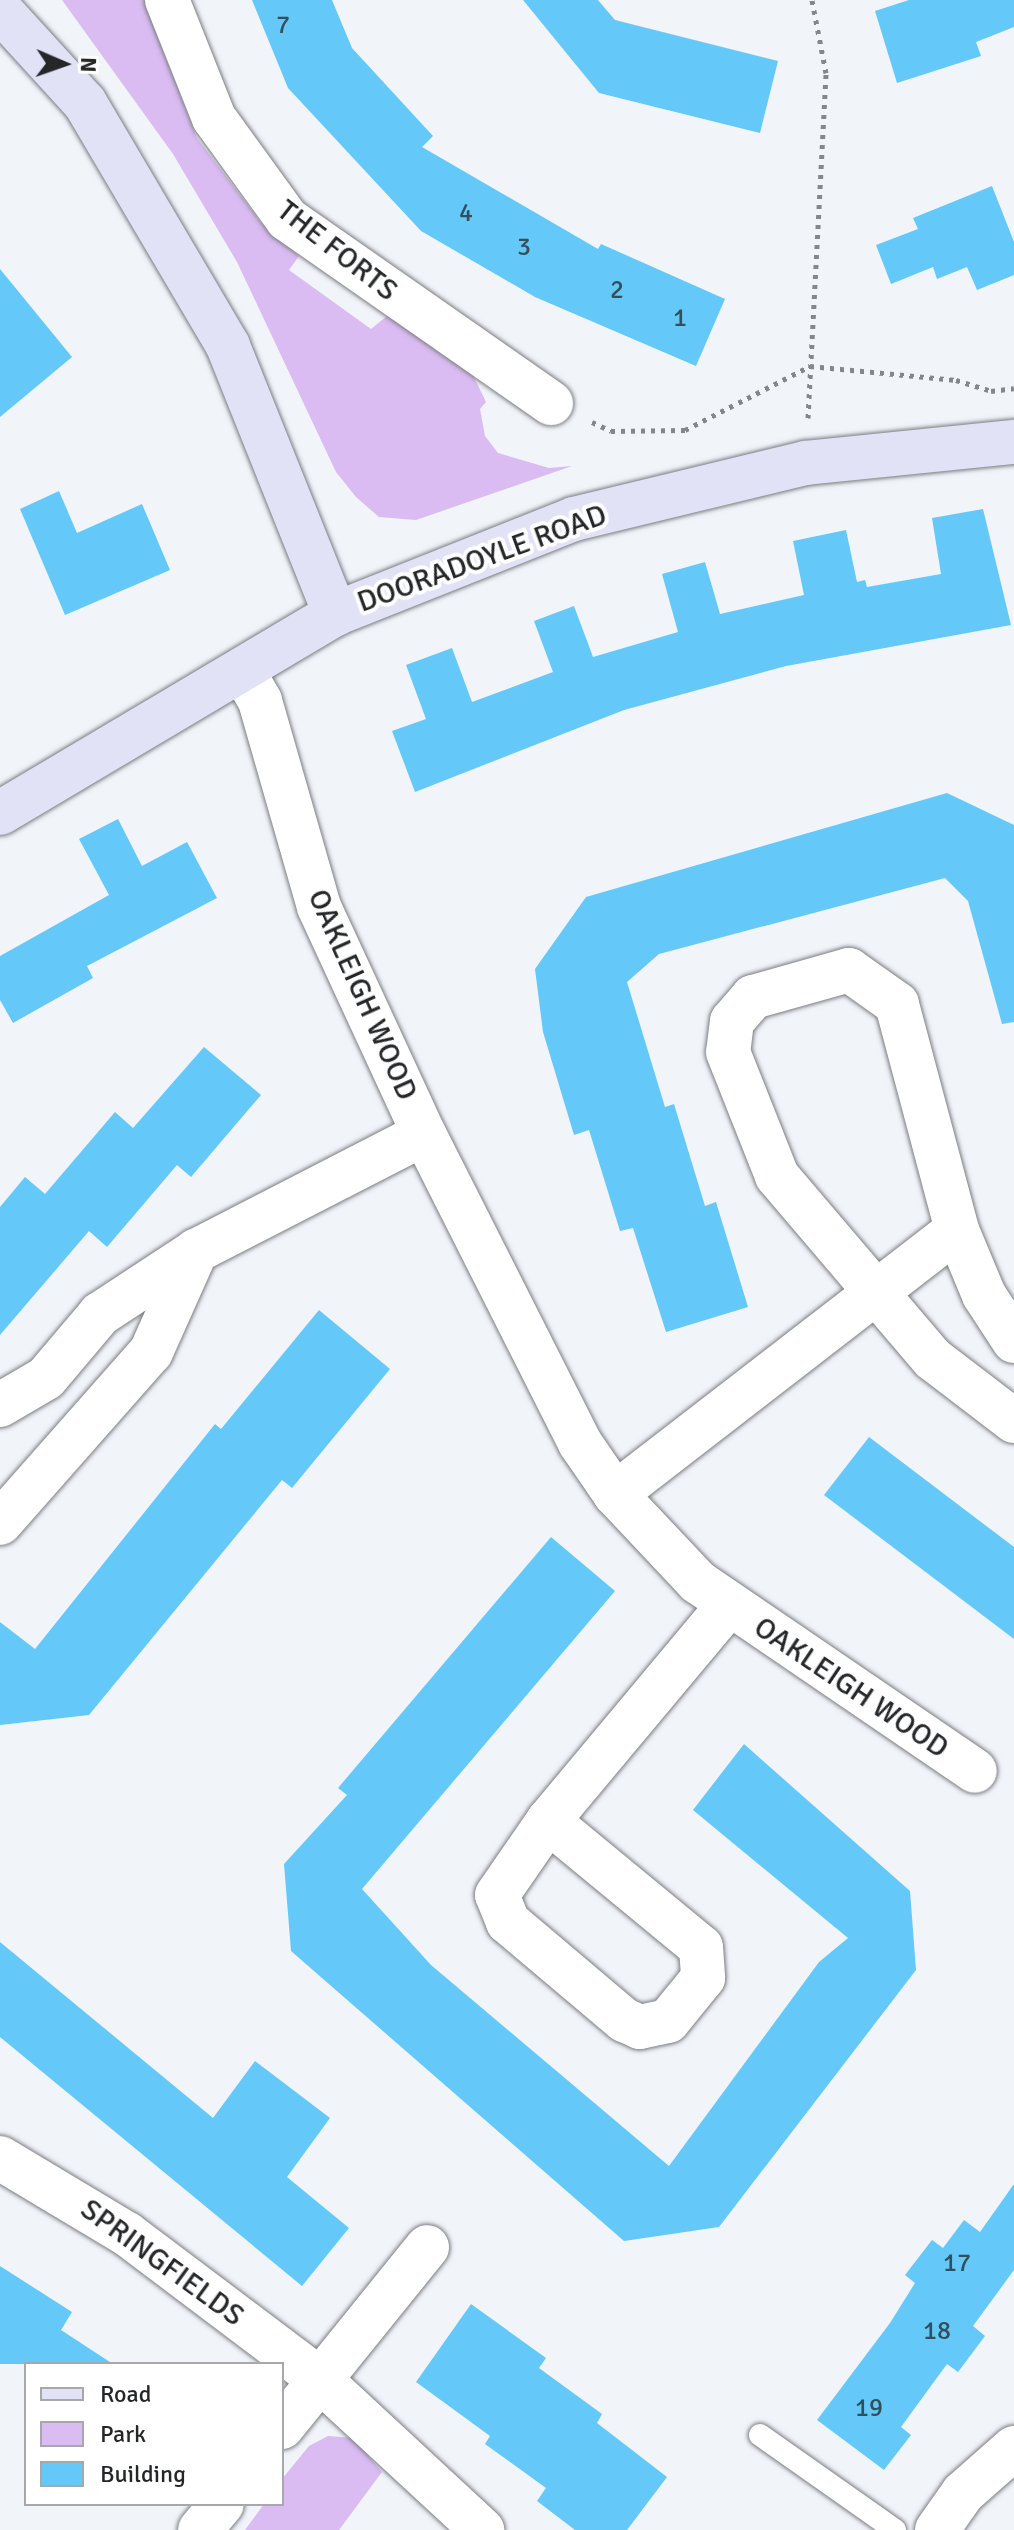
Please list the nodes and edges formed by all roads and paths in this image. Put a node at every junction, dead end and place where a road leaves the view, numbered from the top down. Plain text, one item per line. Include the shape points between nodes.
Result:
1 (167, 0) edge
2 (812, 0) edge
3 (0, 10) edge
4 (810, 366) junction
5 (1014, 388) edge
6 (551, 403) joint
7 (1014, 442) edge
8 (806, 463) junction
9 (335, 614) junction
10 (244, 673) junction
11 (0, 813) edge
12 (424, 1134) junction
13 (957, 1230) junction
14 (196, 1251) junction
15 (879, 1292) junction
16 (1014, 1341) edge
17 (0, 1405) edge
18 (1014, 1421) edge
19 (615, 1494) junction
20 (0, 1523) edge
21 (728, 1606) junction
22 (975, 1771) dead end
23 (548, 1821) junction
24 (0, 2158) edge
25 (427, 2247) dead end
26 (318, 2378) junction
27 (284, 2424) edge
28 (760, 2435) dead end
29 (1014, 2448) edge
30 (220, 2506) edge
31 (200, 2530) edge
32 (482, 2530) edge
33 (895, 2530) edge
34 (937, 2530) edge

1 - 6 street, THE FORTS via 214,118 287,219
2 - 4 path via 826,73
3 - 9 street via 85,103 228,346
4 - 5 path via 956,380 991,391
4 - 6 path via 685,430 611,431
4 - 8 path
7 - 8 street, DOORADOYLE ROAD
8 - 9 street, DOORADOYLE ROAD via 574,519
9 - 10 street, DOORADOYLE ROAD
10 - 11 street, DOORADOYLE ROAD
10 - 12 street, OAKLEIGH WOOD via 260,701 319,907
12 - 14 street, OAKLEIGH WOOD
12 - 19 street, OAKLEIGH WOOD via 550,1387
13 - 15 street
13 - 15 street via 897,1004 849,970 753,997 732,1021 728,1052 777,1176 802,1212
13 - 16 street via 984,1295
14 - 17 street, OAKLEIGH WOOD via 100,1314 46,1378
14 - 20 street via 151,1352
15 - 18 street via 933,1359
15 - 19 street
19 - 21 street, OAKLEIGH WOOD
21 - 22 street, OAKLEIGH WOOD
21 - 23 street, OAKLEIGH WOOD
23 - 23 street, OAKLEIGH WOOD via 504,1877 497,1895 501,1913 624,2020 640,2027 668,2021 703,1978 701,1947
24 - 26 street, SPRINGFIELDS via 127,2234
25 - 26 street
26 - 27 street
26 - 32 street, SPRINGFIELDS
28 - 33 lane
29 - 34 street via 963,2493
30 - 31 street

